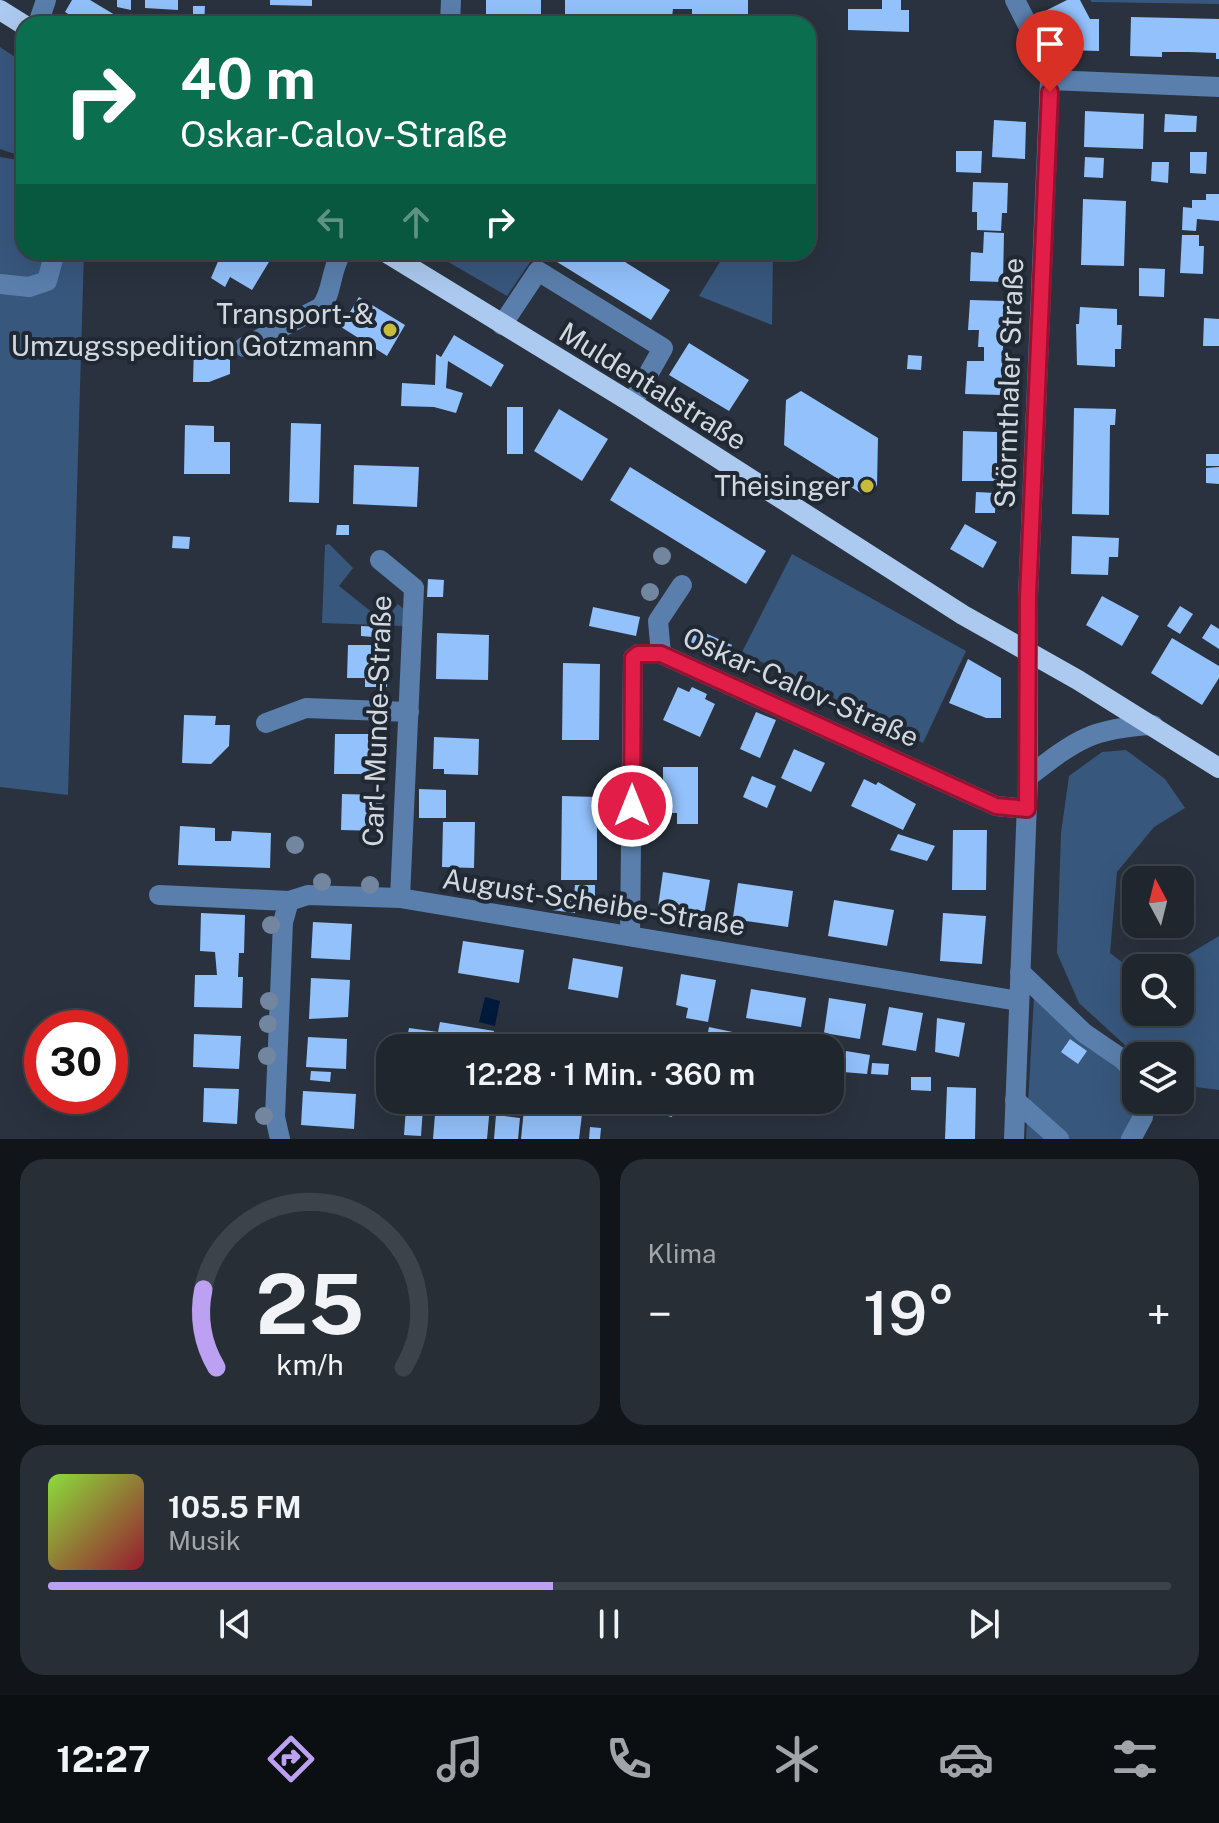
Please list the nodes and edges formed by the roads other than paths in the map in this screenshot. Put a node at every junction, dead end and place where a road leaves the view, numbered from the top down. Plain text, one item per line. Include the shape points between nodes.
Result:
1 (1015, 0) edge
2 (1050, 80) junction
3 (1219, 87) edge
4 (53, 260) edge
5 (338, 260) edge
6 (398, 260) edge
7 (0, 284) edge
8 (502, 325) junction
9 (244, 347) dead end
10 (632, 403) junction
11 (380, 560) dead end
12 (682, 585) dead end
13 (1029, 653) junction
14 (661, 654) junction
15 (409, 712) junction
16 (266, 723) dead end
17 (1153, 725) junction
18 (1218, 764) edge
19 (1028, 777) junction
20 (1027, 809) junction
21 (159, 895) dead end
22 (400, 898) junction
23 (289, 901) junction
24 (630, 936) junction
25 (1020, 972) junction
26 (1018, 1001) junction
27 (1122, 1059) edge
28 (1015, 1100) junction
29 (1143, 1114) edge
30 (280, 1139) edge
31 (1014, 1139) edge
32 (1059, 1139) edge
33 (1131, 1139) edge

1 - 2 street, Störmthaler Straße
2 - 3 street
2 - 13 street, Störmthaler Straße
4 - 7 street via 47,281 29,287
5 - 9 street via 321,307
6 - 8 main road, Muldentalstraße
8 - 10 main road, Muldentalstraße
8 - 10 street via 538,271 663,348
10 - 13 main road, Muldentalstraße
11 - 15 street, Carl-Munde-Straße via 414,588
12 - 14 street via 658,621
13 - 17 main road, Muldentalstraße
13 - 19 street, Störmthaler Straße
14 - 20 street, Oskar-Calov-Straße via 983,801
14 - 24 street, Oskar-Calov-Straße via 633,658
15 - 16 street via 306,708
15 - 22 street, Carl-Munde-Straße
17 - 18 main road, Muldentalstraße
17 - 19 street via 1090,734
19 - 20 street, Störmthaler Straße
20 - 25 street, Störmthaler Straße
21 - 23 street, August-Scheibe-Straße
22 - 23 street, August-Scheibe-Straße via 308,895
22 - 24 street, August-Scheibe-Straße
23 - 30 street via 283,922 275,1117
24 - 26 street, August-Scheibe-Straße
25 - 26 street, Störmthaler Straße
25 - 27 street via 1084,1033
26 - 28 street, Störmthaler Straße
28 - 31 street, Störmthaler Straße
28 - 32 street
29 - 33 street

